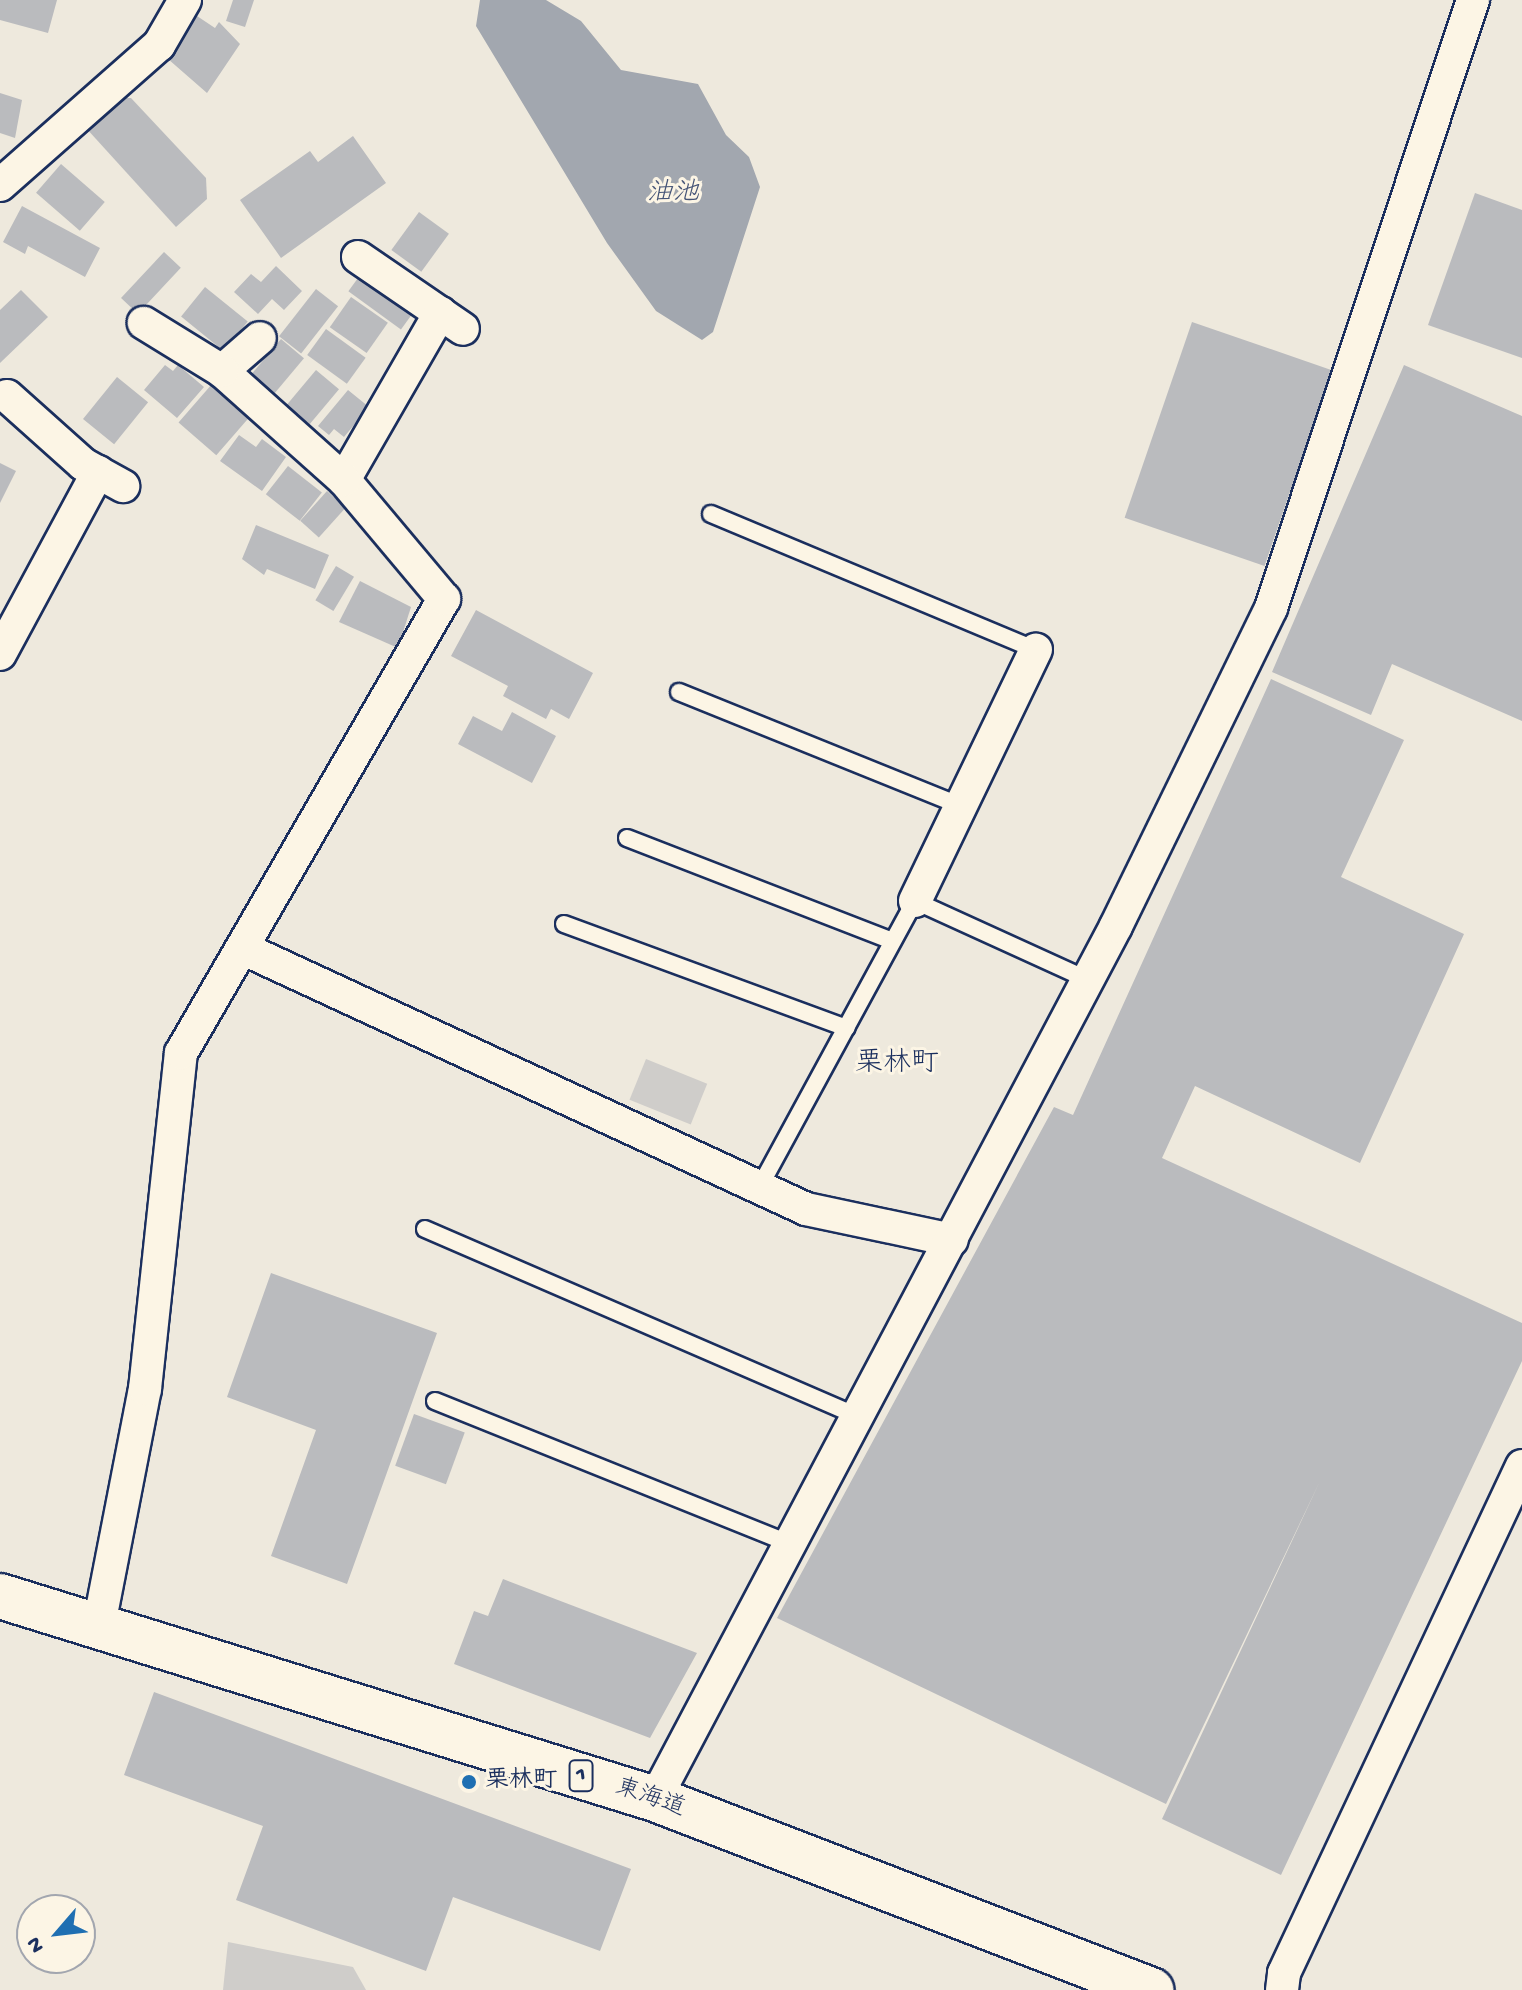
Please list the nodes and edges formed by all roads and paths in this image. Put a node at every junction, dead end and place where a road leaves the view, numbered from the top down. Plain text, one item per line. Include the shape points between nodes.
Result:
1 (185, 0) edge
2 (1473, 0) edge
3 (0, 185) edge
4 (358, 257) dead end
5 (144, 323) dead end
6 (260, 338) dead end
7 (222, 371) junction
8 (7, 396) dead end
9 (344, 480) junction
10 (711, 514) dead end
11 (8, 624) edge
12 (1036, 650) joint
13 (0, 654) edge
14 (679, 692) dead end
15 (963, 807) junction
16 (627, 838) dead end
17 (915, 901) junction
18 (564, 924) dead end
19 (892, 941) junction
20 (242, 948) junction
21 (1088, 980) junction
22 (846, 1028) junction
23 (759, 1188) junction
24 (425, 1229) dead end
25 (952, 1240) junction
26 (435, 1401) dead end
27 (860, 1417) junction
28 (1522, 1466) edge
29 (788, 1543) junction
30 (0, 1596) edge
31 (99, 1625) junction
32 (655, 1799) junction
33 (1151, 1990) edge
34 (1282, 1990) edge

1 - 3 street via 159,45
2 - 21 street via 1271,608
4 - 9 street via 452,321
5 - 7 street
6 - 7 street
7 - 9 street
8 - 11 street via 110,479
9 - 20 street via 444,599
10 - 12 lane
11 - 13 street
12 - 15 street
14 - 15 lane
15 - 17 street
16 - 19 lane
17 - 19 lane
17 - 21 lane
18 - 22 lane
19 - 22 lane
20 - 23 street
20 - 31 street via 181,1053 145,1389
21 - 25 street
22 - 23 lane
23 - 25 street via 806,1209
24 - 27 lane
25 - 27 street
26 - 29 lane
27 - 29 street
28 - 34 street via 1284,1973
29 - 32 street
30 - 31 highway, 東海道 / 1
31 - 32 highway, 東海道 / 1
32 - 33 highway, 東海道 / 1

